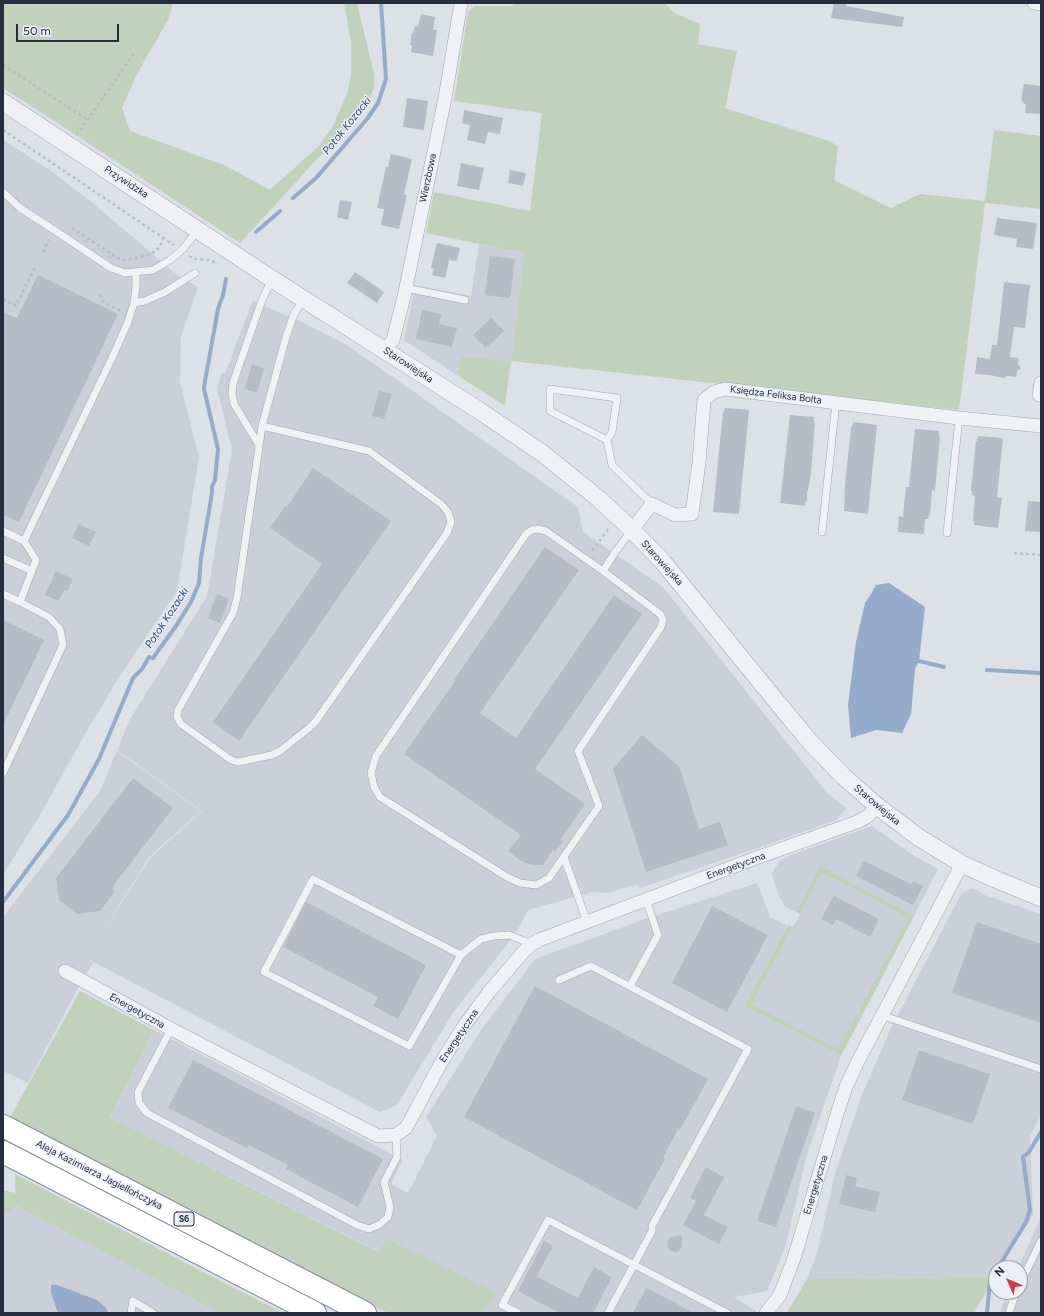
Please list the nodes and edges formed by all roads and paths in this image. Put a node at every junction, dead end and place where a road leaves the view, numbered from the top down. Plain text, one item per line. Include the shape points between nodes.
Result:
1 (461, 3) edge
2 (1034, 3) edge
3 (1041, 4) edge
4 (135, 52) dead end
5 (3, 65) edge
6 (3, 102) edge
7 (88, 120) junction
8 (3, 130) edge
9 (70, 145) junction
10 (3, 192) edge
11 (70, 227) dead end
12 (198, 229) junction
13 (50, 237) dead end
14 (43, 252) dead end
15 (194, 259) dead end
16 (248, 263) joint
17 (221, 264) dead end
18 (36, 265) dead end
19 (136, 272) junction
20 (195, 273) dead end
21 (272, 279) junction
22 (406, 288) junction
23 (100, 295) dead end
24 (304, 298) junction
25 (465, 300) dead end
26 (4, 301) edge
27 (134, 303) junction
28 (123, 312) dead end
29 (385, 350) junction
30 (836, 402) junction
31 (959, 418) junction
32 (262, 426) junction
33 (1041, 426) edge
34 (607, 440) junction
35 (259, 444) junction
36 (652, 504) junction
37 (610, 526) dead end
38 (3, 530) edge
39 (632, 530) junction
40 (822, 532) dead end
41 (947, 533) dead end
42 (24, 541) junction
43 (1014, 554) dead end
44 (1041, 555) edge
45 (3, 558) edge
46 (586, 560) junction
47 (32, 571) junction
48 (603, 571) junction
49 (3, 594) edge
50 (20, 602) junction
51 (3, 773) edge
52 (877, 806) junction
53 (564, 857) junction
54 (962, 864) junction
55 (1041, 898) edge
56 (646, 899) junction
57 (587, 922) junction
58 (532, 944) junction
59 (461, 955) junction
60 (65, 971) dead end
61 (559, 980) dead end
62 (630, 986) junction
63 (881, 1015) junction
64 (171, 1030) junction
65 (1041, 1069) edge
66 (3, 1126) edge
67 (396, 1135) junction
68 (3, 1152) edge
69 (1041, 1241) edge
70 (634, 1264) junction
71 (1028, 1268) edge
72 (1013, 1300) edge
73 (131, 1313) edge
74 (153, 1313) edge
75 (315, 1313) edge
76 (365, 1313) edge
77 (518, 1313) edge
78 (608, 1313) edge
79 (727, 1313) edge
80 (766, 1313) edge
81 (1009, 1313) edge

1 - 22 street, Wierzbowa via 445,98
2 - 3 street
4 - 7 path
5 - 7 path
6 - 9 street, Przywidzka
7 - 9 path
8 - 11 path via 163,238 160,247 151,254 124,260
9 - 12 street, Przywidzka
10 - 19 lane via 20,208 111,268 125,273
12 - 16 street, Przywidzka
12 - 19 lane via 182,250 170,260 153,270
13 - 14 path
15 - 17 path
16 - 21 street, Starowiejska
18 - 26 path via 16,306
19 - 27 lane
20 - 27 lane via 165,292
21 - 24 street, Starowiejska
21 - 35 lane via 233,383 232,394 234,404
22 - 25 lane
22 - 29 street, Wierzbowa via 393,340
23 - 28 path via 102,302
24 - 29 street, Starowiejska
24 - 32 lane via 294,314 286,337
27 - 42 lane via 112,358
29 - 39 street, Starowiejska via 542,452
30 - 31 street, Księdza Feliksa Bolta
30 - 36 street, Księdza Feliksa Bolta via 725,389 714,392 704,400 692,514 675,515
30 - 40 lane
31 - 33 street, Księdza Feliksa Bolta
31 - 41 lane
32 - 35 lane
32 - 35 lane via 369,450 441,504 448,512 451,522 447,533 316,721 280,751 238,762 231,760 181,724 177,717 178,710 233,613
34 - 34 lane via 612,432 617,398 550,389 550,410
34 - 36 lane via 612,465
36 - 39 street
37 - 46 path
38 - 42 lane
39 - 48 lane
39 - 52 street, Starowiejska via 690,593 723,637 811,742 843,776
42 - 47 lane via 36,560
43 - 44 path
45 - 47 lane
46 - 48 lane
46 - 53 lane via 546,531 538,529 526,534 376,756 371,773 374,787 380,797 507,878 536,885 549,878
47 - 50 lane
48 - 53 lane via 660,614 663,619 661,628 578,751 599,806
49 - 50 lane
50 - 51 lane via 49,617 60,629 63,645
52 - 54 street, Starowiejska via 918,837
52 - 56 street, Energetyczna via 868,816 857,822
53 - 57 lane
54 - 55 street, Starowiejska
54 - 63 street, Energetyczna
56 - 57 street, Energetyczna
56 - 62 lane via 658,935
57 - 58 street, Energetyczna
58 - 59 lane via 509,935 494,936 481,940
58 - 67 street, Energetyczna via 489,992 464,1026 406,1128
59 - 59 lane via 313,879 264,972 408,1046
60 - 64 street, Energetyczna
61 - 62 lane via 590,966
62 - 70 lane via 748,1049
63 - 65 lane
63 - 80 street, Energetyczna via 846,1088 794,1258 780,1295
64 - 67 street, Energetyczna via 378,1136
64 - 67 lane via 138,1092 139,1103 147,1113 357,1225 369,1229 380,1225 388,1217 390,1207 384,1182 396,1157
66 - 76 highway, Aleja Kazimierza Jagiellończyka / S6
68 - 75 highway, S6
69 - 71 lane
70 - 77 lane via 548,1220 502,1305
70 - 78 lane
70 - 79 lane
72 - 81 lane
73 - 74 lane via 133,1301

